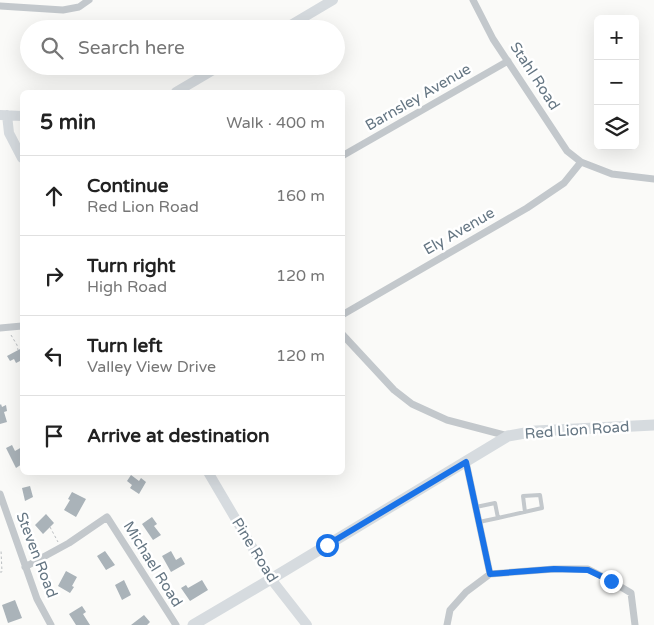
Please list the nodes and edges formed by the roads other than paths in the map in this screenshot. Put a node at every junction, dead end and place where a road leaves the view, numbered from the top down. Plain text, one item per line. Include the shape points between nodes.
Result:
1 (88, 0) edge
2 (333, 0) edge
3 (473, 0) edge
4 (0, 6) edge
5 (299, 20) edge
6 (508, 61) junction
7 (205, 75) edge
8 (179, 90) edge
9 (4, 115) edge
10 (20, 116) edge
11 (20, 154) edge
12 (345, 154) edge
13 (581, 162) junction
14 (654, 179) edge
15 (345, 313) edge
16 (20, 326) edge
17 (0, 328) edge
18 (345, 337) edge
19 (654, 425) edge
20 (508, 436) junction
21 (466, 462) junction
22 (210, 475) edge
23 (0, 494) edge
24 (476, 507) junction
25 (525, 512) junction
26 (498, 518) junction
27 (479, 522) junction
28 (25, 567) junction
29 (490, 574) junction
30 (271, 579) junction
31 (51, 625) edge
32 (176, 625) edge
33 (192, 625) edge
34 (307, 625) edge
35 (447, 625) edge
36 (635, 625) edge

1 - 4 street via 79,7 63,10
2 - 5 street
3 - 6 street, Stahl Road
6 - 12 street, Barnsley Avenue
6 - 13 street, Stahl Road via 567,151
7 - 8 street
9 - 10 street
9 - 11 street
13 - 14 street via 612,174
13 - 15 street, Ely Avenue via 564,183 527,208
16 - 17 street
18 - 20 street via 394,390 412,404 447,420
19 - 20 main road, Red Lion Road via 536,431
20 - 21 main road, Red Lion Road
21 - 24 street
21 - 30 main road, Red Lion Road
22 - 30 street, Pine Road
23 - 28 street, Steven Road
24 - 26 lane via 495,503
24 - 27 street
25 - 25 lane via 542,508 540,495 523,496
25 - 26 lane
26 - 27 lane
27 - 29 street
28 - 31 street, Steven Road
28 - 32 street, Michael Road via 108,517
29 - 35 street via 466,592 450,610
29 - 36 street via 588,570 631,593
30 - 33 main road, Red Lion Road
30 - 34 street, Pine Road

